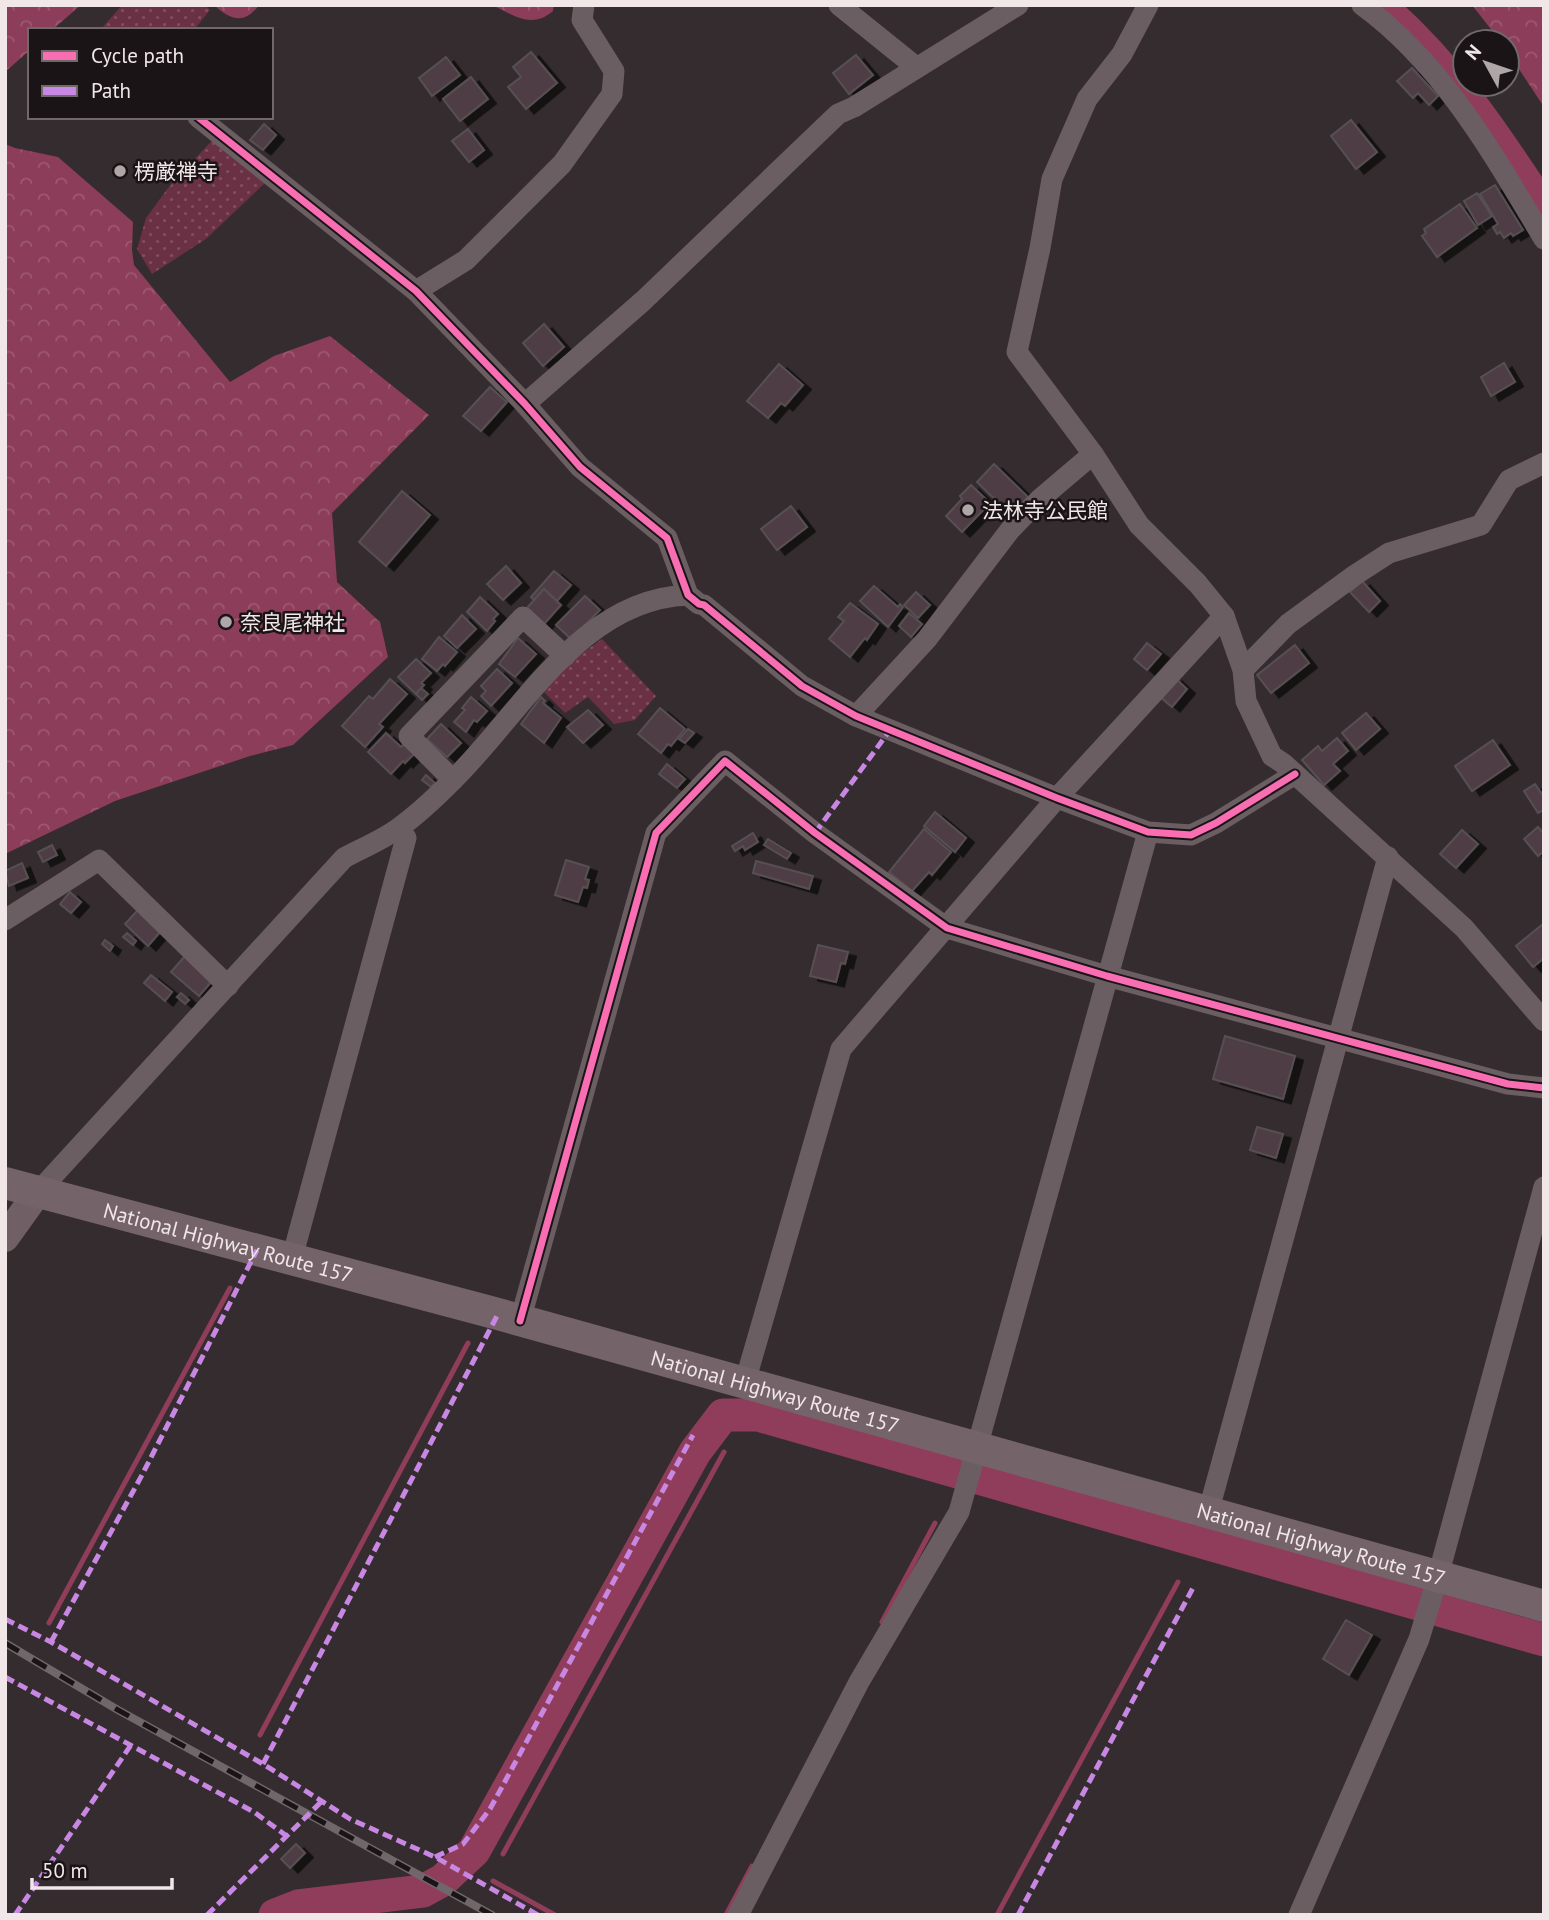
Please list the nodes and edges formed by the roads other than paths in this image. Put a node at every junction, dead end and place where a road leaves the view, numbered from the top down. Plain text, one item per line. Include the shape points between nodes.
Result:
1 (584, 5) edge
2 (839, 5) edge
3 (1018, 5) edge
4 (1148, 5) edge
5 (1362, 5) edge
6 (916, 67) junction
7 (201, 119) edge
8 (1544, 239) edge
9 (416, 291) junction
10 (525, 404) junction
11 (1093, 454) junction
12 (1544, 463) edge
13 (688, 595) junction
14 (1224, 615) junction
15 (565, 656) junction
16 (1243, 670) junction
17 (856, 716) junction
18 (1295, 774) junction
19 (453, 780) junction
20 (1058, 798) junction
21 (399, 828) junction
22 (1148, 832) junction
23 (1388, 857) junction
24 (5, 920) edge
25 (947, 928) junction
26 (1107, 976) junction
27 (228, 986) junction
28 (1541, 1012) edge
29 (1339, 1038) junction
30 (1544, 1088) edge
31 (5, 1182) edge
32 (1544, 1187) edge
33 (38, 1192) junction
34 (5, 1238) edge
35 (292, 1258) junction
36 (520, 1321) junction
37 (745, 1382) junction
38 (974, 1456) junction
39 (1208, 1513) junction
40 (1438, 1576) junction
41 (1544, 1606) edge
42 (738, 1915) edge
43 (1299, 1915) edge

1 - 9 street via 582,20 614,71 612,94 562,164 466,260
2 - 6 street
3 - 6 street
4 - 11 street via 1122,54 1087,99 1052,178 1017,352
5 - 8 street via 1426,61 1491,150
6 - 10 street via 838,114 643,301
7 - 9 street
9 - 10 street
10 - 13 street via 580,467 667,538
11 - 14 street via 1139,525
11 - 17 street via 1010,530 927,639
12 - 16 street via 1509,480 1481,525 1389,553 1288,624
13 - 15 street via 636,605 586,635
13 - 17 street via 802,686
14 - 16 street
14 - 20 street
15 - 19 street
15 - 19 street via 523,617 409,736
16 - 18 street via 1246,701 1272,756
17 - 20 street
18 - 22 street via 1191,835
18 - 23 street
19 - 21 street
20 - 22 street
20 - 25 street
21 - 27 street via 344,858
21 - 35 street via 406,838
22 - 26 street
23 - 28 street via 1464,928
23 - 29 street
24 - 27 street via 99,860
25 - 26 street
25 - 36 street via 725,761 656,833
25 - 37 street via 841,1049
26 - 29 street
26 - 38 street
27 - 33 street
29 - 30 street via 1508,1084
29 - 39 street
31 - 33 highway, National Highway Route 157
32 - 40 street
33 - 34 main road
33 - 35 highway, National Highway Route 157
35 - 36 highway, National Highway Route 157
36 - 37 highway, National Highway Route 157
37 - 38 highway, National Highway Route 157
38 - 39 highway, National Highway Route 157
38 - 42 street via 959,1512 859,1682
39 - 40 highway, National Highway Route 157
40 - 41 highway, National Highway Route 157
40 - 43 street via 1419,1639

